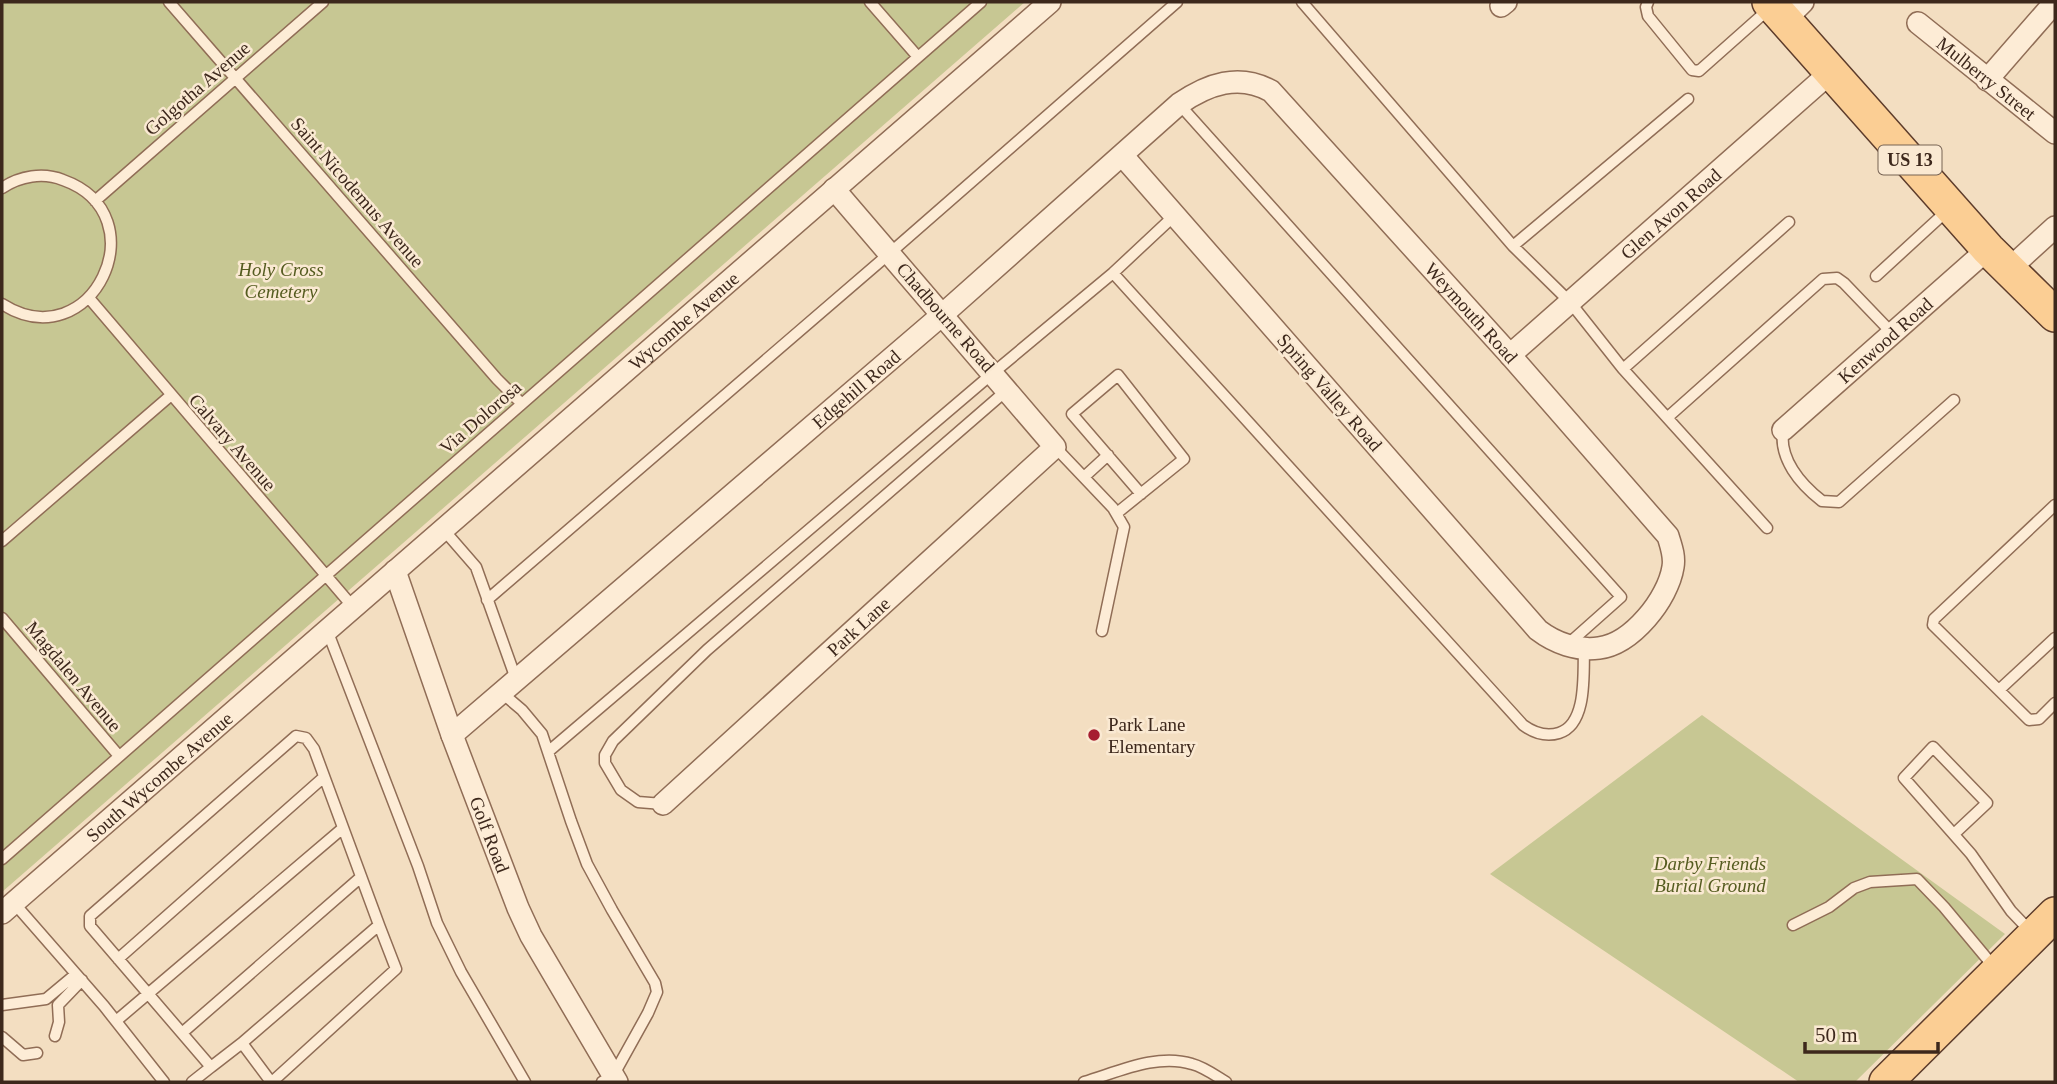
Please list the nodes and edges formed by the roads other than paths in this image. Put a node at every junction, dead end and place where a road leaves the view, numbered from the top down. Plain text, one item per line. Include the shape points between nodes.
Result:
1 (169, 2) edge
2 (323, 2) edge
3 (870, 2) edge
4 (981, 2) edge
5 (1050, 2) edge
6 (1177, 2) edge
7 (1302, 2) edge
8 (1648, 2) edge
9 (2055, 2) edge
10 (1782, 7) edge
11 (1918, 23) dead end
12 (918, 57) junction
13 (1831, 72) junction
14 (236, 78) junction
15 (1987, 80) junction
16 (1271, 91) joint
17 (1688, 99) dead end
18 (1178, 104) junction
19 (2055, 133) edge
20 (1122, 155) junction
21 (2, 188) edge
22 (834, 189) junction
23 (95, 201) junction
24 (1951, 207) junction
25 (1175, 215) junction
26 (1789, 222) dead end
27 (2055, 227) edge
28 (1513, 246) junction
29 (890, 253) junction
30 (1998, 260) junction
31 (1113, 273) junction
32 (1876, 276) dead end
33 (89, 298) junction
34 (1570, 302) junction
35 (2, 304) edge
36 (942, 315) junction
37 (2055, 315) edge
38 (1892, 333) junction
39 (1510, 355) junction
40 (1623, 369) junction
41 (993, 373) junction
42 (1007, 390) junction
43 (170, 396) junction
44 (1954, 400) dead end
45 (522, 404) junction
46 (1668, 417) junction
47 (1783, 430) joint
48 (1055, 447) junction
49 (1108, 455) junction
50 (1084, 477) junction
51 (1141, 494) junction
52 (2055, 505) edge
53 (1117, 513) junction
54 (1768, 528) dead end
55 (443, 529) junction
56 (2, 541) edge
57 (395, 571) junction
58 (325, 576) junction
59 (487, 600) junction
60 (353, 607) junction
61 (2, 618) edge
62 (1102, 631) dead end
63 (322, 634) junction
64 (2055, 638) edge
65 (1575, 646) junction
66 (509, 686) junction
67 (1999, 690) junction
68 (2055, 703) edge
69 (452, 735) junction
70 (549, 751) junction
71 (118, 756) junction
72 (324, 777) junction
73 (663, 804) joint
74 (343, 828) junction
75 (1954, 834) junction
76 (2, 859) edge
77 (361, 877) junction
78 (8, 908) edge
79 (1793, 925) dead end
80 (2045, 925) edge
81 (379, 926) junction
82 (118, 959) junction
83 (1999, 972) junction
84 (79, 977) junction
85 (147, 993) junction
86 (2, 1004) edge
87 (116, 1021) junction
88 (182, 1033) junction
89 (55, 1036) dead end
90 (2, 1037) edge
91 (242, 1043) junction
92 (37, 1053) dead end
93 (211, 1067) junction
94 (611, 1080) edge
95 (164, 1082) edge
96 (192, 1082) edge
97 (272, 1082) edge
98 (525, 1082) edge
99 (1084, 1082) edge
100 (1226, 1082) edge
101 (1886, 1082) edge

1 - 14 lane, Saint Nicodemus Avenue
2 - 14 lane, Golgotha Avenue
3 - 12 lane
4 - 12 lane, Via Dolorosa
5 - 22 street, Wycombe Avenue
6 - 29 lane
7 - 28 lane
8 - 10 lane via 1648,16 1692,70 1699,71
9 - 15 street
10 - 13 main road, US 13
11 - 15 street, Mulberry Street
12 - 45 lane, Via Dolorosa
13 - 24 main road, US 13
13 - 34 street, Glen Avon Road
14 - 23 lane, Golgotha Avenue
14 - 45 lane, Saint Nicodemus Avenue
15 - 19 street, Mulberry Street
16 - 18 street, Edgehill Road via 1248,81 1226,82 1204,88
16 - 39 street, Weymouth Road
17 - 28 lane
18 - 20 street, Edgehill Road
18 - 65 lane via 1621,597
20 - 25 street, Spring Valley Road
20 - 36 street, Edgehill Road
21 - 23 lane via 21,179 46,176 74,184
22 - 29 street, Chadbourne Road
22 - 55 street, Wycombe Avenue
23 - 33 lane via 104,214 111,246 106,274
24 - 30 main road, US 13
24 - 32 lane
25 - 31 lane
25 - 65 street, Spring Valley Road via 1538,629 1549,638
26 - 40 lane
27 - 30 street, Kenwood Road
28 - 34 lane
29 - 36 street, Chadbourne Road
29 - 59 lane
30 - 37 main road, US 13
30 - 38 street, Kenwood Road
31 - 41 lane
31 - 65 lane via 1522,725 1553,735 1571,727 1579,713
33 - 35 lane via 66,312 40,317
33 - 43 lane, Calvary Avenue
34 - 39 street, Glen Avon Road
34 - 40 lane
36 - 41 street, Chadbourne Road
36 - 66 street, Edgehill Road
38 - 46 lane via 1844,283 1837,278 1823,279
38 - 47 street, Kenwood Road
39 - 65 street, Weymouth Road via 1668,536 1673,551 1674,566 1663,597 1649,615 1611,645
40 - 46 lane
41 - 42 street, Chadbourne Road
41 - 70 lane
42 - 48 street, Chadbourne Road
42 - 73 lane via 707,650 613,741 605,763 621,790 638,802
43 - 56 lane
43 - 58 lane, Calvary Avenue
44 - 47 lane via 1839,502 1822,501 1790,467 1782,449
45 - 58 lane, Via Dolorosa
46 - 54 lane
48 - 50 lane
48 - 73 street, Park Lane
49 - 50 lane
49 - 51 lane
49 - 51 lane via 1072,414 1118,375 1184,459
50 - 53 lane
51 - 53 lane
52 - 67 lane via 1934,619 1933,625
53 - 62 lane via 1124,527
55 - 57 street, Wycombe Avenue
55 - 59 lane via 476,567
57 - 60 street, Wycombe Avenue
57 - 69 street, Golf Road
58 - 60 lane, Calvary Avenue
58 - 71 lane, Via Dolorosa
59 - 66 lane
60 - 63 street, Wycombe Avenue
61 - 71 lane, Magdalen Avenue
63 - 78 street, South Wycombe Avenue
63 - 98 lane via 418,866 436,923
64 - 67 lane
66 - 69 street, Edgehill Road
66 - 70 lane
67 - 68 lane via 2029,720 2039,719
69 - 94 street, Golf Road via 518,908
70 - 94 lane via 587,863 657,992
71 - 76 lane, Via Dolorosa
72 - 74 lane
72 - 82 lane
72 - 82 lane via 314,749 306,738 296,736 90,916 90,926
74 - 77 lane
74 - 85 lane
75 - 75 lane via 1904,778 1933,747 1987,803
75 - 80 lane via 2011,911
77 - 81 lane
77 - 88 lane
78 - 84 lane
79 - 83 lane via 1870,882 1917,879
80 - 83 main road
81 - 91 lane
81 - 97 lane via 396,970
82 - 85 lane
83 - 101 main road
84 - 86 lane via 46,999
84 - 87 lane
84 - 89 lane via 58,1005
85 - 87 lane
85 - 88 lane
87 - 95 lane
88 - 93 lane
90 - 92 lane via 23,1055
91 - 93 lane
91 - 97 lane
93 - 96 lane
99 - 100 lane via 1163,1061 1195,1065

